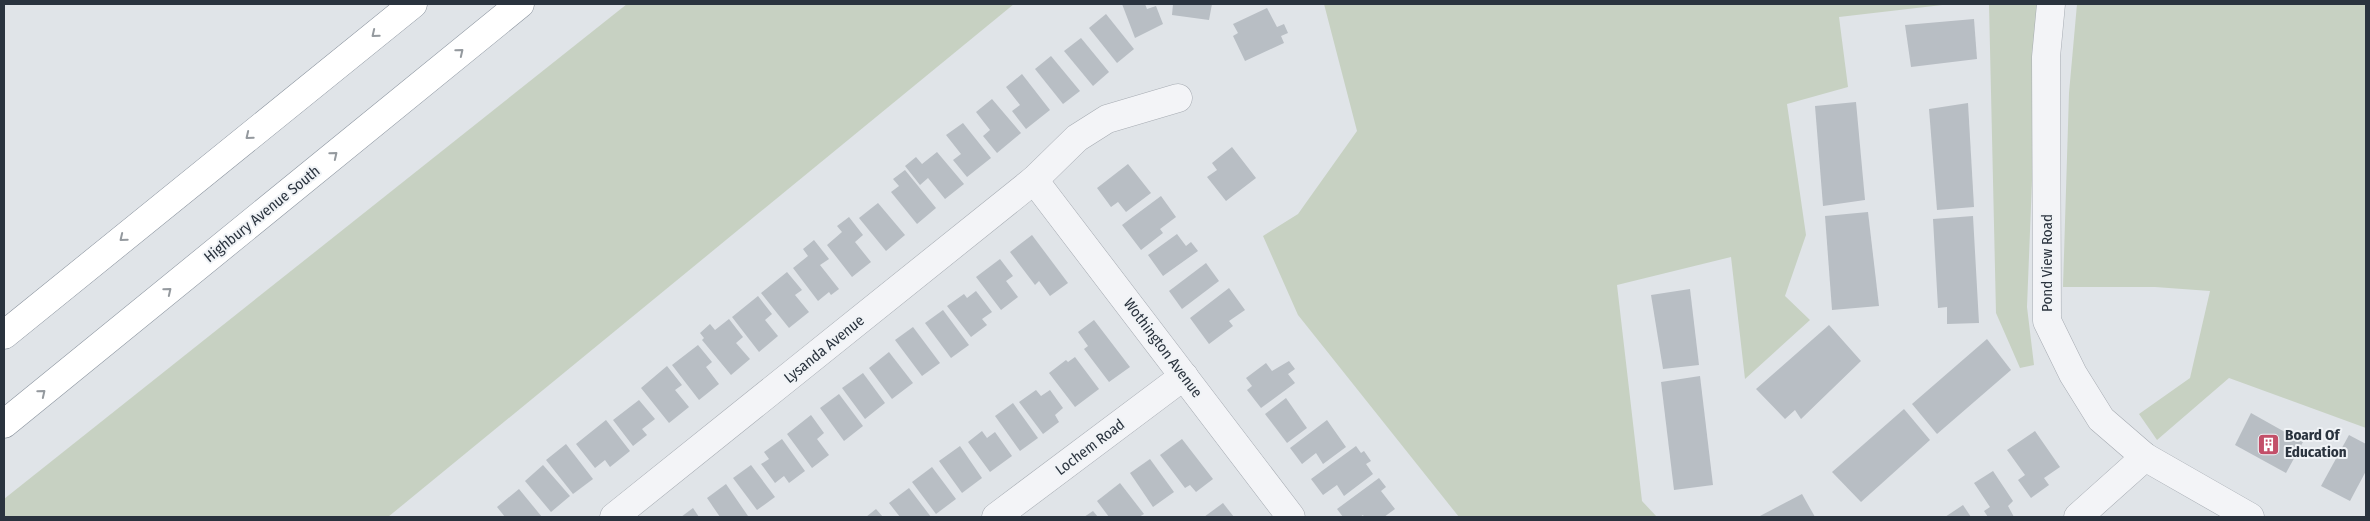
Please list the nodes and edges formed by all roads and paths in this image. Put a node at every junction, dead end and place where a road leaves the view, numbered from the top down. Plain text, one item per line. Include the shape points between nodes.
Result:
1 (413, 4) edge
2 (520, 4) edge
3 (2051, 4) edge
4 (1178, 98) dead end
5 (1034, 180) junction
6 (4, 335) edge
7 (1184, 376) junction
8 (4, 424) edge
9 (2145, 457) junction
10 (614, 517) edge
11 (996, 517) edge
12 (1291, 517) edge
13 (2078, 517) edge
14 (2250, 517) edge

1 -> 6 highway
8 -> 2 highway, Highbury Avenue South
3 - 9 street, Pond View Road via 2046,57 2047,321 2073,374 2101,419
4 - 5 street, Lysanda Avenue via 1107,119 1077,138
5 - 7 street, Wothington Avenue
5 - 10 street, Lysanda Avenue
7 - 11 street, Lochem Road
7 - 12 street, Wothington Avenue
9 - 13 street
9 - 14 street, Pond View Road

